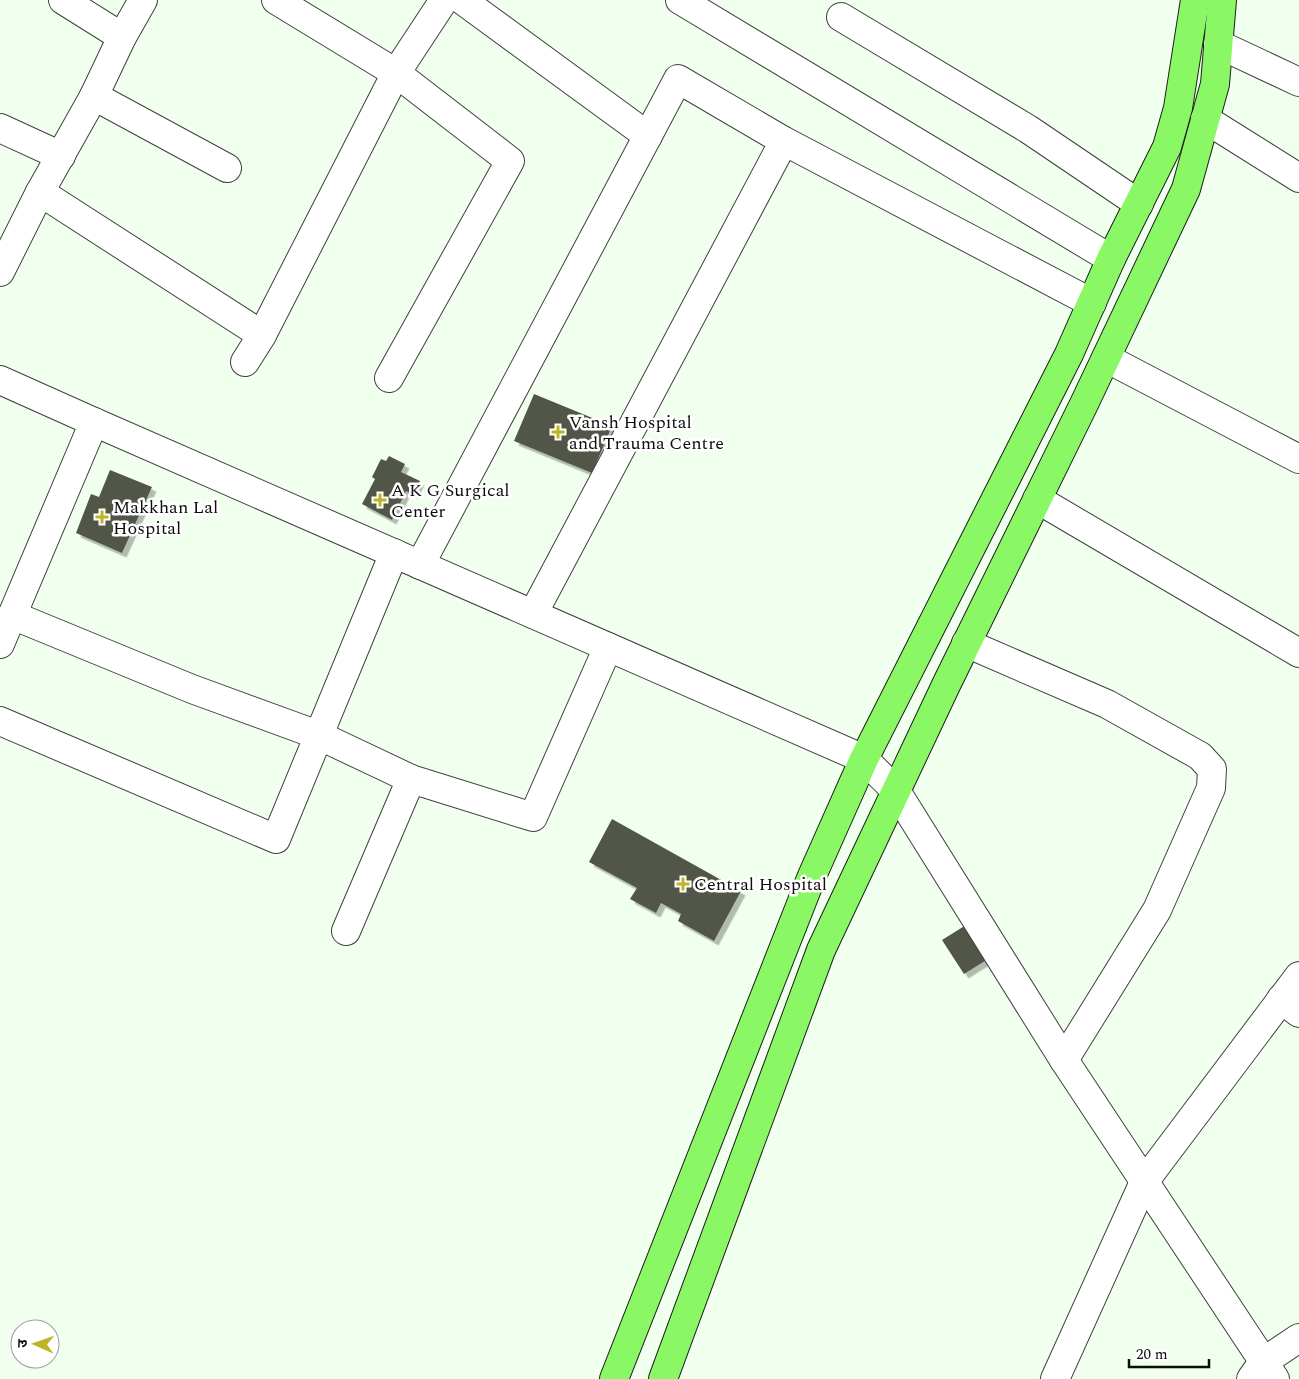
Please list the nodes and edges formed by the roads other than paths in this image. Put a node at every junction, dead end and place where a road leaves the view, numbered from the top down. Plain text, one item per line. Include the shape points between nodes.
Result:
1 (63, 0) edge
2 (143, 0) edge
3 (276, 0) edge
4 (444, 0) edge
5 (462, 0) edge
6 (1195, 0) edge
7 (1222, 0) edge
8 (684, 1) edge
9 (842, 17) dead end
10 (122, 37) junction
11 (1218, 44) junction
12 (396, 74) junction
13 (1299, 82) edge
14 (94, 96) junction
15 (1205, 119) junction
16 (0, 128) edge
17 (648, 136) junction
18 (784, 141) junction
19 (61, 156) junction
20 (227, 168) dead end
21 (1299, 178) edge
22 (40, 192) junction
23 (1139, 204) junction
24 (1111, 259) junction
25 (0, 272) edge
26 (1092, 303) junction
27 (262, 335) junction
28 (1106, 358) junction
29 (245, 362) dead end
30 (389, 378) dead end
31 (0, 380) edge
32 (94, 422) junction
33 (1299, 459) edge
34 (1037, 499) junction
35 (394, 553) junction
36 (420, 565) junction
37 (533, 614) junction
38 (12, 615) junction
39 (966, 643) junction
40 (0, 644) edge
41 (1297, 645) edge
42 (608, 647) junction
43 (0, 721) edge
44 (318, 735) junction
45 (864, 758) junction
46 (411, 779) junction
47 (896, 791) junction
48 (346, 931) dead end
49 (1299, 976) edge
50 (1290, 1006) edge
51 (1064, 1060) junction
52 (1144, 1182) junction
53 (1299, 1338) edge
54 (1263, 1373) edge
55 (614, 1379) edge
56 (663, 1379) edge
57 (1055, 1379) edge

1 - 10 street
2 - 10 street
3 - 12 street
4 - 12 street
5 - 17 street
6 - 23 main road via 1178,108 1167,147
7 - 11 main road
8 - 24 street
9 - 23 street via 1028,129
10 - 14 street
11 - 13 street
11 - 15 main road via 1215,84
12 - 27 street
12 - 30 street via 510,162
14 - 19 street
14 - 20 street
15 - 21 street
15 - 28 main road via 1186,189
16 - 19 street
17 - 18 street via 678,79
17 - 36 street
18 - 26 street
18 - 37 street
19 - 22 street
22 - 25 street
22 - 27 street
23 - 24 main road
24 - 26 main road
26 - 45 main road
27 - 29 street
28 - 33 street
28 - 34 main road
31 - 32 street
32 - 35 street
32 - 38 street
34 - 39 main road
34 - 41 street
35 - 36 street
35 - 44 street
36 - 37 street
37 - 42 street
38 - 40 street
38 - 44 street via 192,689
39 - 47 main road
39 - 51 street via 1107,704 1200,756 1212,769 1211,788 1157,910
42 - 45 street
42 - 46 street via 533,817
43 - 44 street via 276,839
44 - 46 street
45 - 47 street
45 - 55 main road via 812,876
46 - 48 street
47 - 51 street
47 - 56 main road via 821,950
49 - 50 street
50 - 52 street
51 - 52 street
52 - 54 street
52 - 57 street
53 - 54 street

